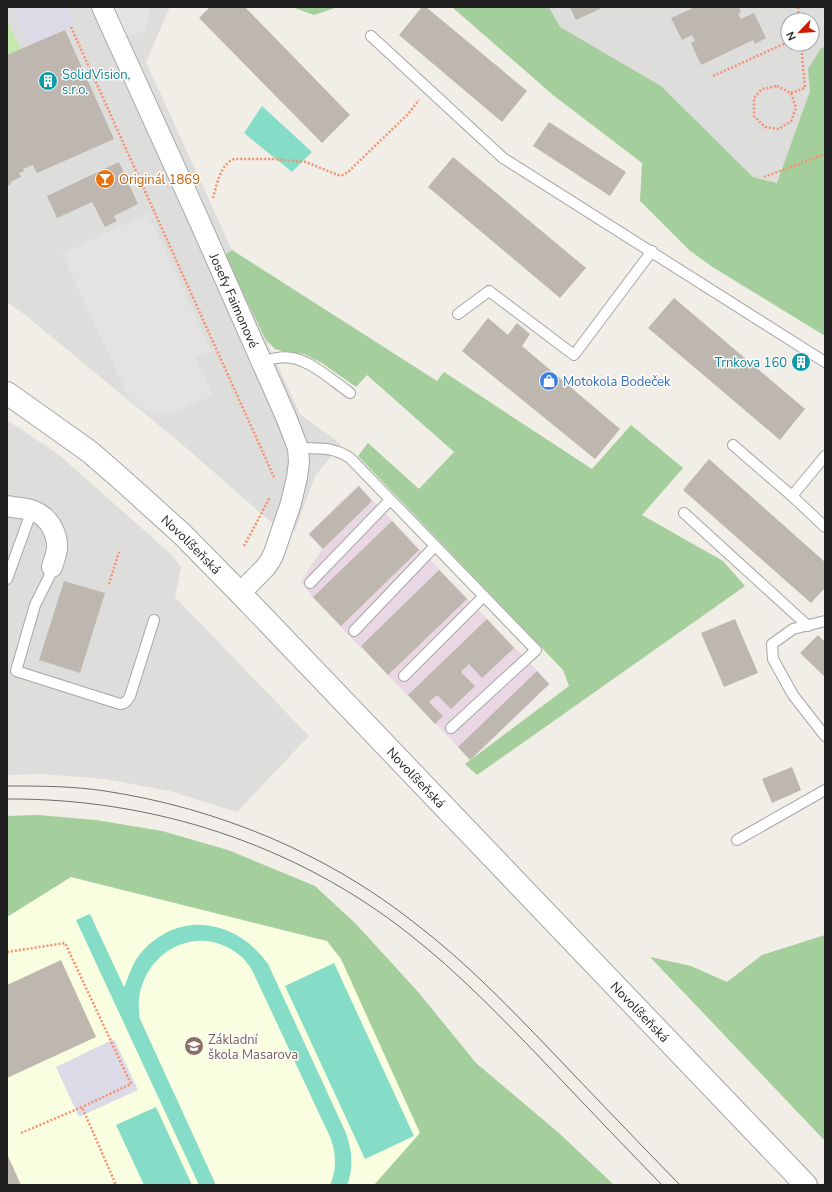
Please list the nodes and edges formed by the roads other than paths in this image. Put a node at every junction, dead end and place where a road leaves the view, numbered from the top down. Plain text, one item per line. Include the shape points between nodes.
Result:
1 (102, 7) edge
2 (371, 36) dead end
3 (652, 251) junction
4 (458, 314) dead end
5 (261, 362) junction
6 (825, 362) edge
7 (7, 393) edge
8 (350, 393) dead end
9 (733, 445) dead end
10 (298, 448) junction
11 (825, 456) edge
12 (792, 496) junction
13 (390, 500) junction
14 (7, 506) edge
15 (32, 510) junction
16 (684, 513) dead end
17 (825, 527) edge
18 (435, 546) junction
19 (52, 567) joint
20 (7, 579) edge
21 (310, 583) dead end
22 (240, 593) junction
23 (484, 596) junction
24 (154, 620) dead end
25 (825, 621) edge
26 (808, 626) junction
27 (354, 631) dead end
28 (404, 676) dead end
29 (451, 728) dead end
30 (825, 736) edge
31 (825, 790) edge
32 (737, 840) dead end
33 (806, 1185) edge

1 - 5 street, Josefy Faimonové
2 - 3 lane via 503,158
3 - 4 lane via 574,355 489,291
3 - 6 lane
5 - 8 lane via 277,358 292,358 306,362
5 - 10 street, Josefy Faimonové
7 - 22 street, Novolíšeňská via 90,452 182,534
9 - 12 lane
10 - 13 lane via 341,452 350,458
10 - 22 street, Josefy Faimonové via 297,477 274,553 265,568
11 - 12 lane
12 - 17 lane
13 - 18 lane
13 - 21 lane
14 - 15 street
15 - 19 street via 43,516 53,529 56,553
15 - 20 lane
16 - 26 lane
18 - 23 lane
18 - 27 lane
19 - 24 lane via 36,605 16,671 124,704 130,696
22 - 33 street, Novolíšeňská
23 - 28 lane
23 - 29 lane via 536,650
25 - 26 lane
26 - 30 lane via 793,629 772,644 773,658 793,695
31 - 32 lane

